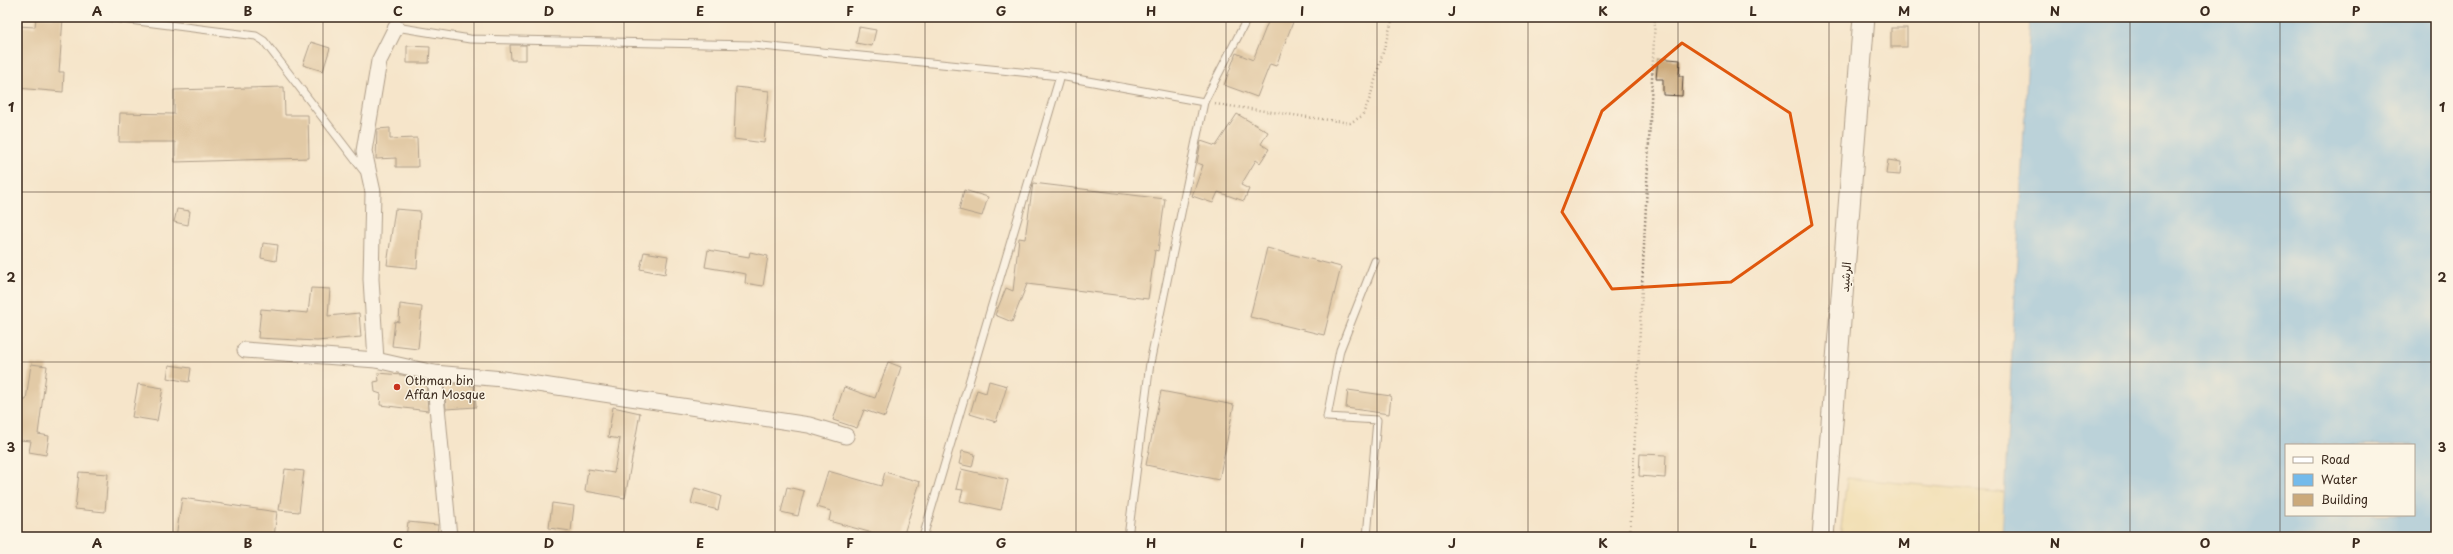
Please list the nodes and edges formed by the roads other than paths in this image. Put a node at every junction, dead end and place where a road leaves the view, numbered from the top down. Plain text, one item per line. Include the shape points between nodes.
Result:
1 (106, 17) edge
2 (1248, 17) edge
3 (1864, 17) edge
4 (396, 27) joint
5 (1060, 76) junction
6 (1204, 102) junction
7 (368, 176) junction
8 (1375, 261) dead end
9 (245, 350) dead end
10 (376, 360) junction
11 (434, 373) junction
12 (846, 436) dead end
13 (449, 537) edge
14 (923, 537) edge
15 (1128, 537) edge
16 (1367, 537) edge
17 (1823, 537) edge

1 - 7 lane via 256,36 264,41
2 - 6 lane
3 - 17 main road, الرشيد
4 - 5 lane via 470,39 753,45
4 - 7 street via 379,61 364,151
5 - 6 lane
5 - 14 lane
6 - 15 lane via 1150,363
7 - 10 street via 373,192 371,280
8 - 16 lane via 1340,350 1327,417 1377,420
9 - 10 street
10 - 11 street
11 - 12 street via 503,379 678,404 809,425
11 - 13 street

